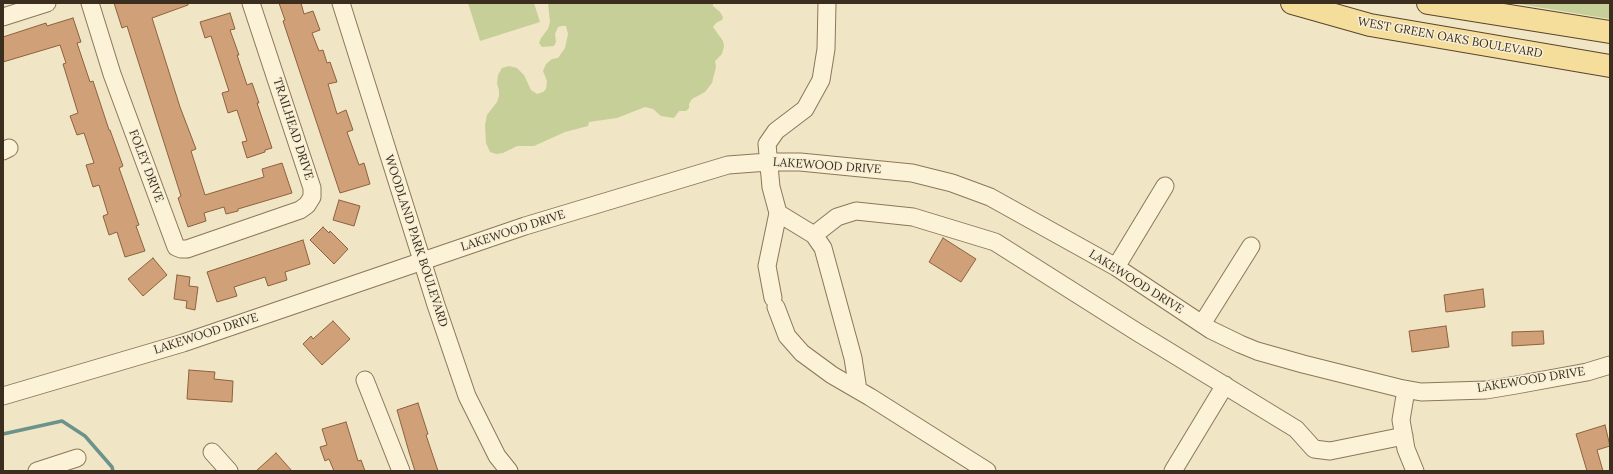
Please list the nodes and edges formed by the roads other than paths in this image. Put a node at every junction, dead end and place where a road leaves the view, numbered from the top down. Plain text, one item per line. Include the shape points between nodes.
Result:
1 (47, 3) edge
2 (90, 3) edge
3 (251, 3) edge
4 (341, 3) edge
5 (827, 3) edge
6 (1292, 3) edge
7 (1428, 3) edge
8 (3, 16) edge
9 (1610, 32) edge
10 (1610, 66) edge
11 (768, 162) junction
12 (1165, 186) dead end
13 (778, 213) junction
14 (259, 224) joint
15 (814, 235) junction
16 (1251, 246) dead end
17 (422, 261) junction
18 (1116, 267) junction
19 (1202, 324) junction
20 (1610, 365) edge
21 (365, 380) dead end
22 (1225, 386) junction
23 (858, 390) junction
24 (1406, 390) junction
25 (3, 396) edge
26 (1404, 436) junction
27 (212, 452) dead end
28 (77, 458) dead end
29 (37, 471) edge
30 (229, 471) edge
31 (401, 471) edge
32 (509, 471) edge
33 (987, 471) edge
34 (1173, 471) edge
35 (1415, 471) edge

1 - 8 street
2 - 14 street, FOLEY DRIVE via 112,74 176,247 187,249
3 - 14 street, TRAILHEAD DRIVE via 312,188 312,197 300,210
4 - 17 street, WOODLAND PARK BOULEVARD
5 - 11 street via 826,50 821,80 805,109 776,131 767,144
6 - 10 main road, WEST GREEN OAKS BOULEVARD via 1370,26
7 - 9 main road
11 - 13 street
11 - 17 street, LAKEWOOD DRIVE via 728,164 525,226
11 - 18 street, LAKEWOOD DRIVE via 800,162 912,173 952,183 990,197
12 - 18 street
13 - 15 street
13 - 23 street via 767,266 775,302 787,336 802,353
15 - 22 street via 838,217 856,211 913,217 995,242
15 - 23 street via 823,248 853,358
16 - 19 street
17 - 25 street, LAKEWOOD DRIVE via 183,343
17 - 32 street, WOODLAND PARK BOULEVARD via 468,396 497,456
18 - 19 street, LAKEWOOD DRIVE
19 - 24 street, LAKEWOOD DRIVE via 1257,351
20 - 24 street, LAKEWOOD DRIVE via 1486,390
21 - 31 street
22 - 26 street via 1296,429 1314,449 1330,451
22 - 34 street
23 - 33 street
24 - 26 street via 1401,420
26 - 35 street
27 - 30 street
28 - 29 street

